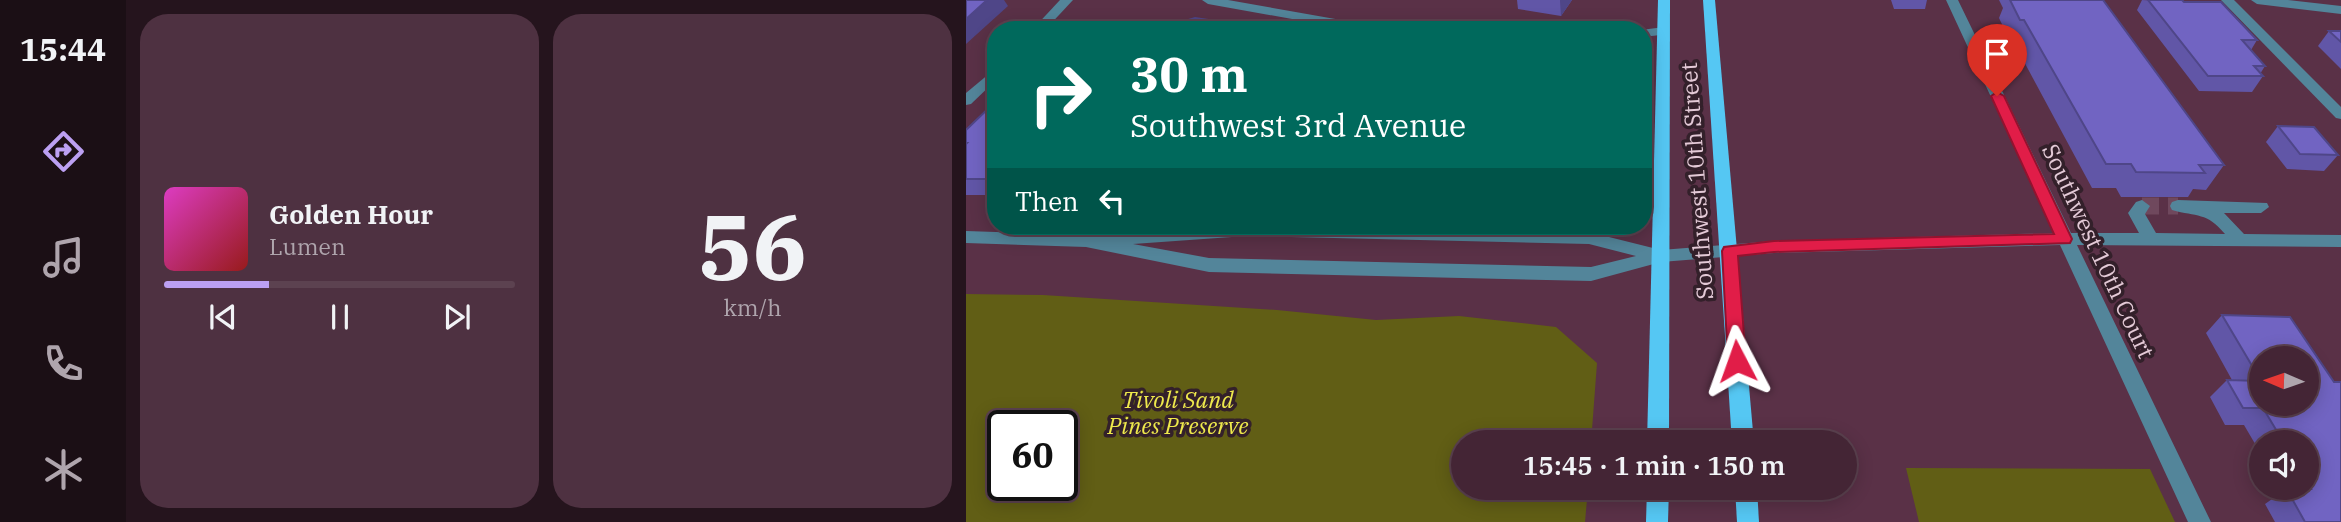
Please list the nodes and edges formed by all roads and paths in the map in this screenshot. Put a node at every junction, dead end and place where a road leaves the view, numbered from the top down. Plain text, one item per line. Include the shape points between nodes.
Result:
1 (1068, 0) edge
2 (1208, 0) edge
3 (1664, 0) edge
4 (1709, 0) edge
5 (1952, 0) edge
6 (2227, 0) edge
7 (2257, 0) edge
8 (2341, 10) edge
9 (1047, 21) edge
10 (1317, 21) edge
11 (1664, 31) junction
12 (1652, 32) edge
13 (987, 81) edge
14 (966, 102) edge
15 (2341, 115) edge
16 (2142, 206) dead end
17 (2178, 206) tunnel mouth
18 (2205, 207) junction
19 (2261, 207) dead end
20 (1161, 235) edge
21 (1559, 235) edge
22 (966, 237) edge
23 (2065, 239) junction
24 (2151, 239) junction
25 (2239, 240) junction
26 (1086, 241) junction
27 (2341, 241) edge
28 (1730, 251) junction
29 (1661, 256) junction
30 (1658, 430) edge
31 (1742, 430) edge
32 (1658, 500) edge
33 (1747, 500) edge
34 (1657, 522) edge
35 (1748, 522) edge
36 (2200, 522) edge

1 - 9 street
2 - 10 street
3 - 11 main road, Southwest 10th Street
4 - 28 main road, Southwest 10th Street
5 - 23 street, Southwest 10th Court
6 - 15 street
7 - 8 street
11 - 12 street
11 - 29 main road, Southwest 10th Street
13 - 14 street
16 - 24 street via 2136,213
17 - 18 street
18 - 19 street
18 - 25 street via 2223,218
20 - 26 street
21 - 29 street
22 - 26 street
23 - 24 street
23 - 28 street
23 - 36 street, Southwest 10th Court
24 - 25 street
25 - 27 street
26 - 29 street via 1209,265 1316,268 1591,274
28 - 29 street
28 - 31 main road, Southwest 10th Street
29 - 30 main road, Southwest 10th Street
32 - 34 main road
33 - 35 main road

